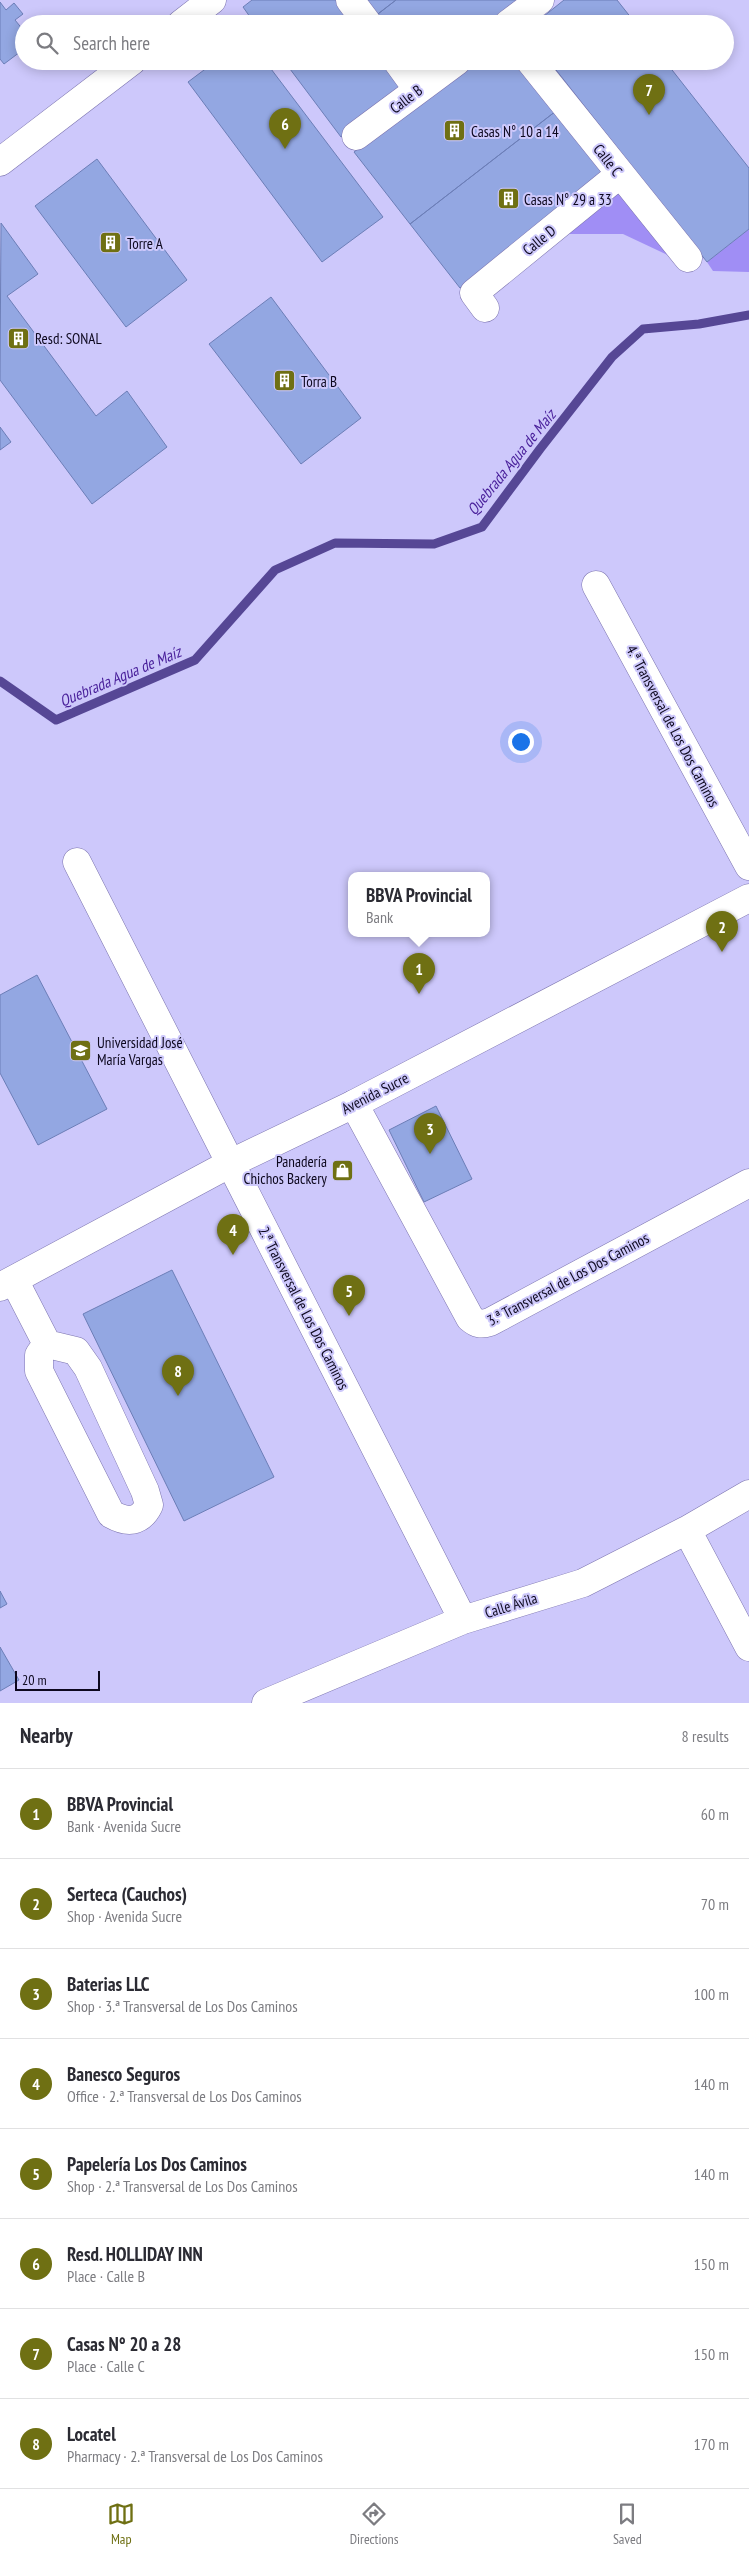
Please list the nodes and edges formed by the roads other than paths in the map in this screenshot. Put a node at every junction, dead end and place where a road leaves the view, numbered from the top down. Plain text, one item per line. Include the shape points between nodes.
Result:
1 (212, 0) edge
2 (350, 0) edge
3 (540, 0) edge
4 (193, 15) edge
5 (361, 15) edge
6 (520, 15) edge
7 (120, 70) edge
8 (403, 70) edge
9 (445, 70) edge
10 (537, 70) edge
11 (418, 90) junction
12 (356, 136) dead end
13 (0, 162) edge
14 (619, 175) junction
15 (688, 258) dead end
16 (485, 308) dead end
17 (596, 585) dead end
18 (77, 862) dead end
19 (749, 866) edge
20 (749, 898) edge
21 (354, 1104) junction
22 (231, 1163) junction
23 (749, 1183) edge
24 (7, 1284) edge
25 (47, 1344) junction
26 (749, 1494) edge
27 (687, 1530) junction
28 (463, 1620) junction
29 (749, 1647) edge
30 (266, 1703) edge

1 - 4 street
2 - 5 street
3 - 6 street
7 - 13 street
8 - 11 street
9 - 11 street, Calle B
10 - 14 street, Calle C
11 - 12 street, Calle B
14 - 15 street, Calle C
14 - 16 street, Calle D via 474,293
17 - 19 street, 4.ª Transversal de Los Dos Caminos
18 - 22 street, 2.ª Transversal de Los Dos Caminos
20 - 21 street, Avenida Sucre
21 - 22 street, Avenida Sucre
21 - 23 street, 3.ª Transversal de Los Dos Caminos via 470,1318 476,1323 490,1322
22 - 24 street, Avenida Sucre
22 - 28 street, 2.ª Transversal de Los Dos Caminos
24 - 25 street
25 - 25 street via 39,1355 39,1371 111,1514 123,1521 136,1519 150,1505 88,1368 76,1351
26 - 27 street, Calle Ávila
27 - 28 street, Calle Ávila via 583,1583
27 - 29 street
28 - 30 street, Calle Ávila

